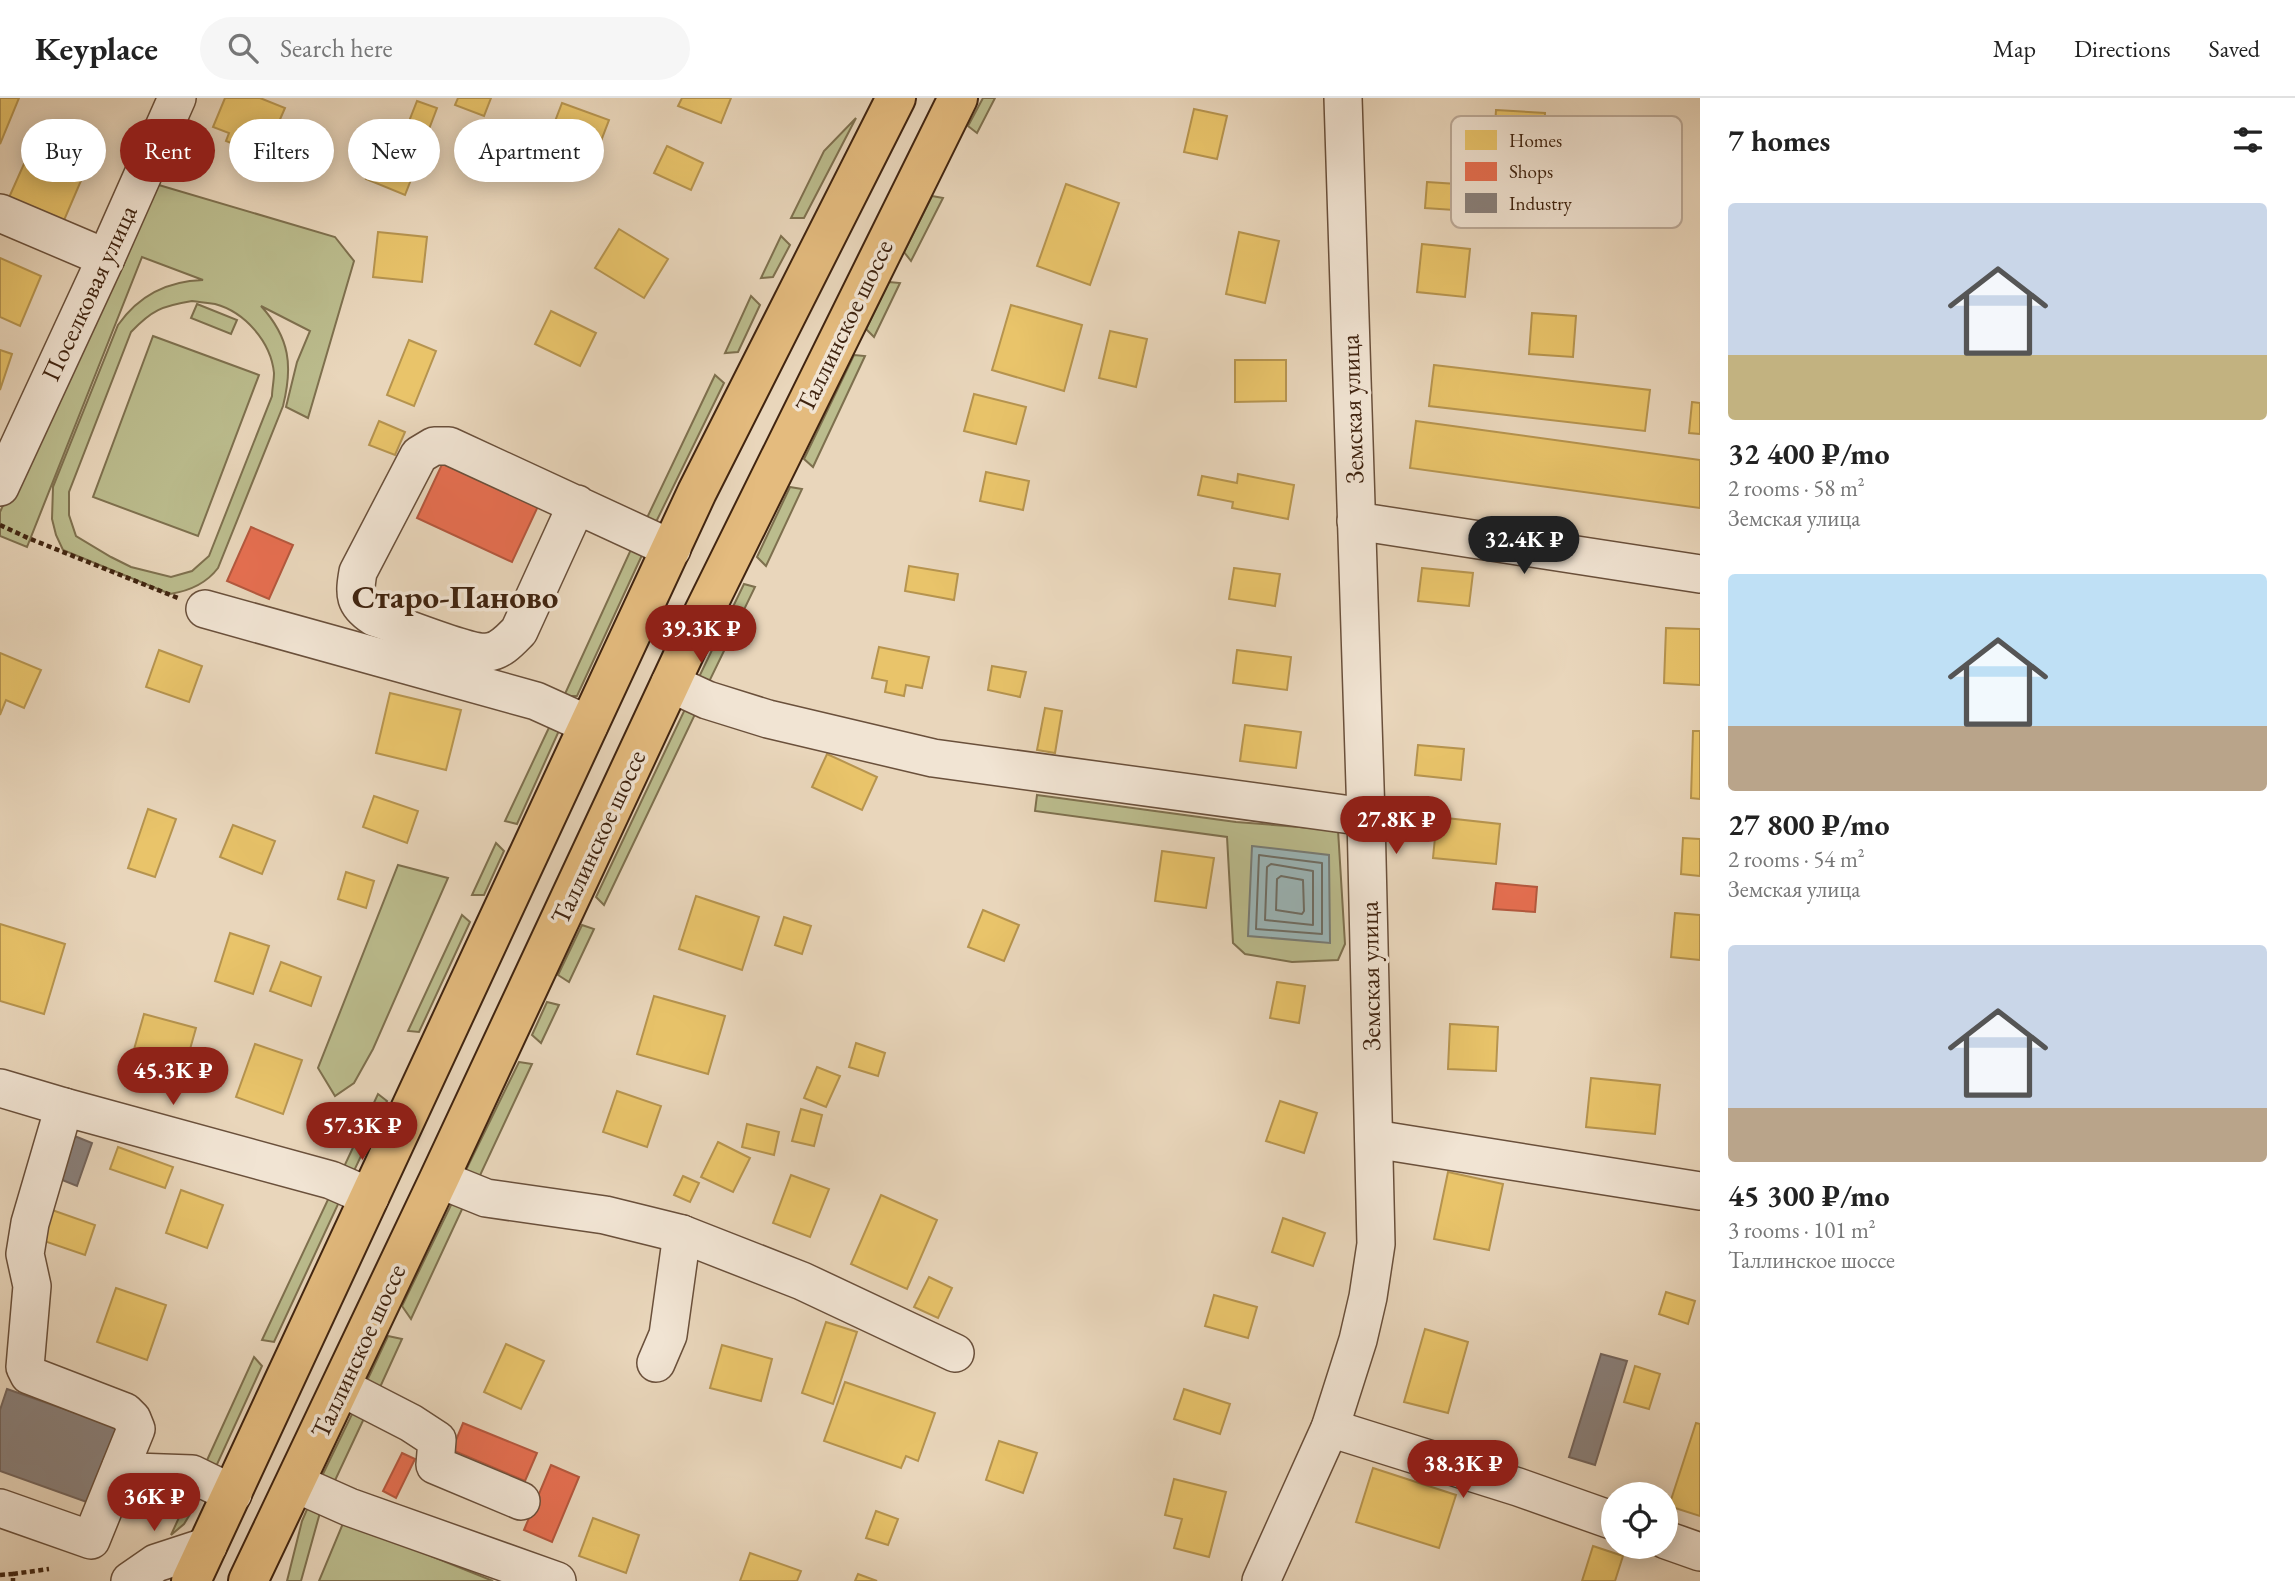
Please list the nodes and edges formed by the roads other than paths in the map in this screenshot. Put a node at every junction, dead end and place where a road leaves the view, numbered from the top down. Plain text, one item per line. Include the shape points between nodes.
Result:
1 (177, 98) edge
2 (896, 98) edge
3 (958, 98) edge
4 (1343, 98) edge
5 (0, 213) edge
6 (106, 258) junction
7 (0, 487) edge
8 (577, 504) junction
9 (1356, 521) junction
10 (672, 549) junction
11 (1700, 574) edge
12 (205, 609) road end
13 (670, 683) junction
14 (589, 725) junction
15 (1366, 817) junction
16 (0, 1087) edge
17 (64, 1107) junction
18 (1374, 1139) junction
19 (439, 1179) junction
20 (1700, 1191) edge
21 (370, 1197) junction
22 (682, 1234) junction
23 (955, 1353) dead end
24 (656, 1363) dead end
25 (341, 1387) junction
26 (1330, 1427) junction
27 (121, 1467) junction
28 (295, 1483) junction
29 (233, 1494) junction
30 (521, 1500) dead end
31 (0, 1508) edge
32 (1601, 1516) edge
33 (1678, 1544) edge
34 (208, 1546) junction
35 (1700, 1552) edge
36 (130, 1581) edge
37 (191, 1581) edge
38 (248, 1581) edge
39 (557, 1581) edge
40 (1261, 1581) edge

1 - 6 street, Поселковая улица
2 - 10 main road, Таллинское шоссе
3 - 13 main road, Таллинское шоссе
4 - 9 street, Земская улица
5 - 6 street
6 - 7 street, Поселковая улица
8 - 8 street via 449,446 434,446 419,455 358,572 355,592 361,608 374,617 470,650 489,652 506,644 519,631
8 - 10 street
9 - 11 street
9 - 15 street, Земская улица
10 - 14 main road, Таллинское шоссе
12 - 14 street via 536,701
13 - 15 street via 768,719 933,758
13 - 19 main road, Таллинское шоссе
14 - 21 main road, Таллинское шоссе
15 - 18 street, Земская улица
16 - 17 street
17 - 21 street via 331,1180
17 - 27 street via 25,1254 32,1286 25,1367 29,1375 125,1412 132,1419 136,1429
18 - 20 street
18 - 26 street, Земская улица via 1376,1244 1368,1297
19 - 22 street via 486,1198 605,1215
19 - 25 main road, Таллинское шоссе
21 - 29 main road, Таллинское шоссе
22 - 23 street via 802,1281
22 - 24 street via 668,1335
25 - 28 main road, Таллинское шоссе
25 - 30 street via 437,1440 435,1465
26 - 32 street
26 - 40 street, Земская улица
27 - 29 street via 135,1472 192,1474
27 - 31 street via 91,1540
28 - 38 main road, Таллинское шоссе
28 - 39 street via 349,1507
29 - 34 main road, Таллинское шоссе
33 - 35 street
34 - 36 street via 156,1563
34 - 37 main road, Таллинское шоссе

